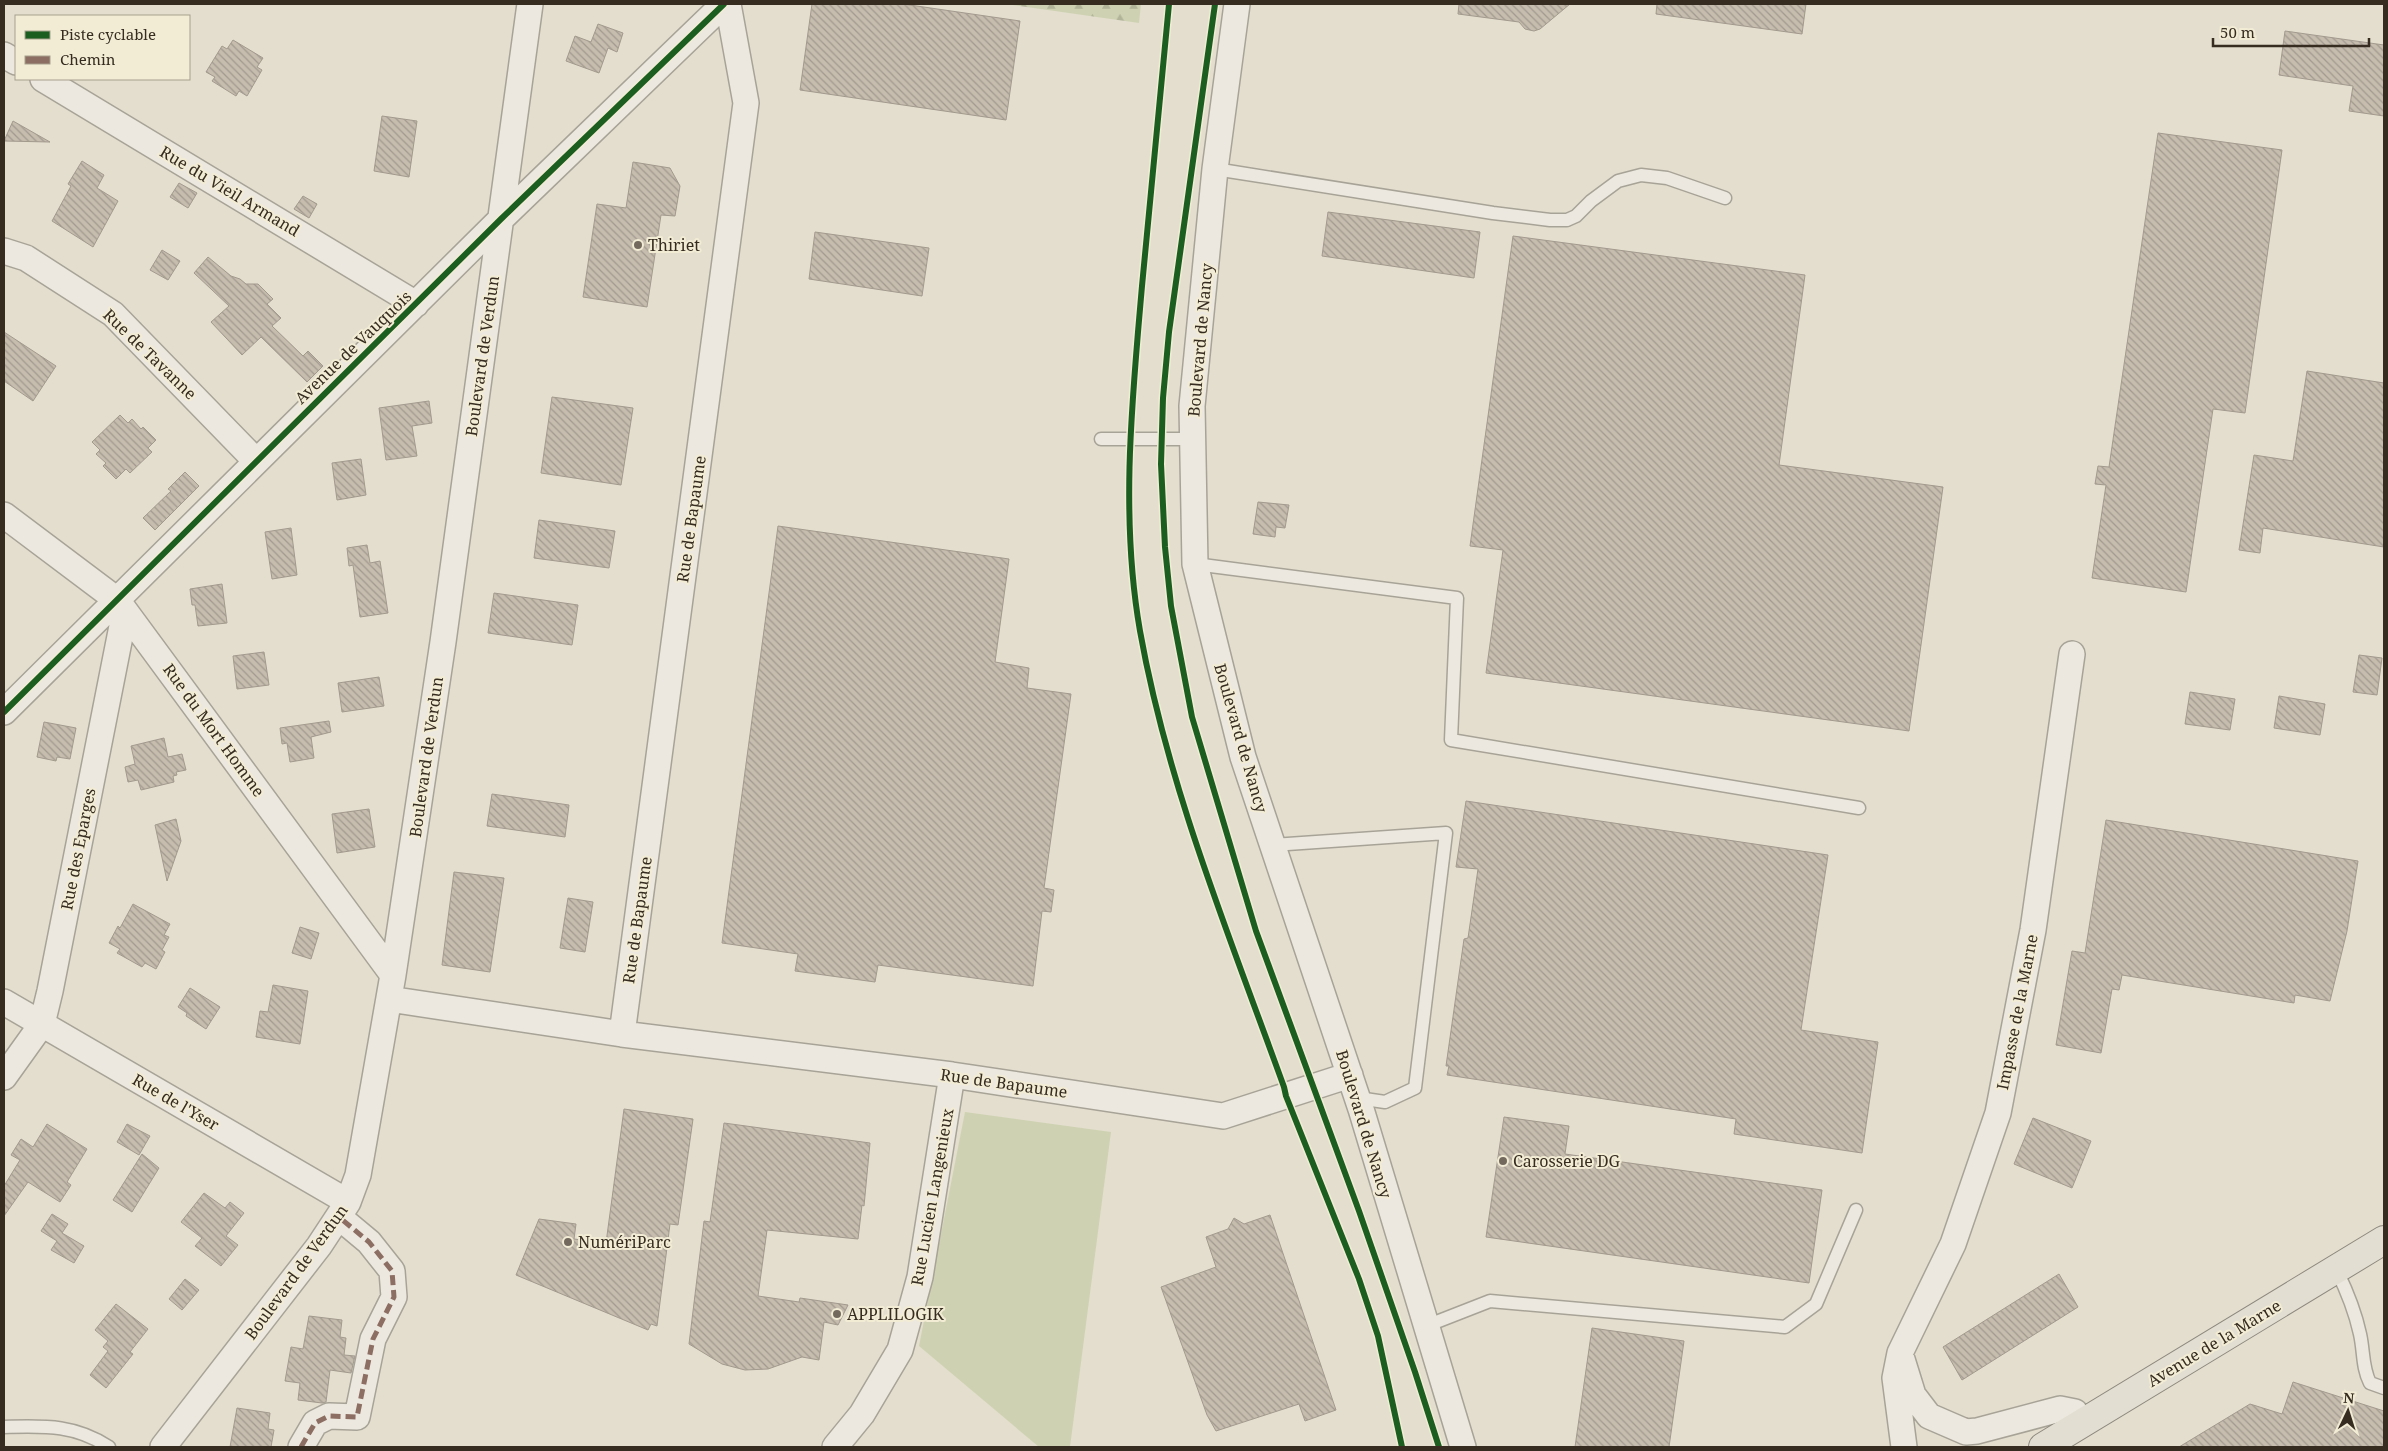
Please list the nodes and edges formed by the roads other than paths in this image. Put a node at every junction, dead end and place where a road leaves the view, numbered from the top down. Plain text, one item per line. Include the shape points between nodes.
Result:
1 (530, 4) edge
2 (726, 4) edge
3 (1237, 4) edge
4 (4, 55) edge
5 (15, 61) edge
6 (45, 80) edge
7 (1215, 169) junction
8 (1724, 198) dead end
9 (501, 219) junction
10 (4, 251) edge
11 (416, 304) junction
12 (1101, 439) dead end
13 (1193, 439) junction
14 (256, 461) junction
15 (4, 516) edge
16 (1196, 564) junction
17 (121, 605) junction
18 (2072, 654) dead end
19 (4, 712) edge
20 (1859, 808) dead end
21 (1273, 845) junction
22 (391, 987) junction
23 (4, 1002) edge
24 (42, 1024) junction
25 (622, 1034) junction
26 (1350, 1075) junction
27 (952, 1076) junction
28 (4, 1077) edge
29 (1358, 1098) junction
30 (343, 1209) junction
31 (1856, 1210) dead end
32 (2384, 1240) edge
33 (2336, 1269) junction
34 (1426, 1326) junction
35 (1900, 1353) junction
36 (2384, 1388) edge
37 (2083, 1423) junction
38 (4, 1427) edge
39 (1972, 1439) edge
40 (109, 1447) edge
41 (163, 1447) edge
42 (301, 1447) edge
43 (835, 1447) edge
44 (1463, 1447) edge
45 (1904, 1447) edge
46 (2043, 1447) edge

1 - 9 street, Boulevard de Verdun
2 - 9 street, Avenue de Vauquois
2 - 25 street, Rue de Bapaume via 746,103
3 - 7 street, Boulevard de Nancy
4 - 5 street
6 - 11 street, Rue du Vieil Armand
7 - 8 lane via 1550,220 1567,220 1576,216 1618,181 1640,175 1667,178
7 - 13 street, Boulevard de Nancy via 1192,406
9 - 11 street, Avenue de Vauquois
9 - 22 street, Boulevard de Verdun via 443,642
10 - 14 street, Rue de Tavanne via 26,258 113,314
11 - 14 street, Avenue de Vauquois
12 - 13 lane
13 - 16 street, Boulevard de Nancy
14 - 17 street, Avenue de Vauquois
15 - 17 street, Rue du Mort Homme
16 - 20 lane via 1457,598 1451,740
16 - 21 street, Boulevard de Nancy via 1243,757
17 - 19 street, Avenue de Vauquois
17 - 22 street, Rue du Mort Homme
17 - 24 street, Rue des Eparges
18 - 35 street, Impasse de la Marne via 2033,930 1998,1113 1953,1244
21 - 26 street, Boulevard de Nancy
21 - 29 lane via 1446,833 1415,1088 1385,1102
22 - 25 street, Rue de Bapaume
22 - 30 street, Boulevard de Verdun via 358,1175
23 - 24 street, Rue de l'Yser
24 - 28 street, Rue des Eparges
24 - 30 street, Rue de l'Yser
25 - 27 street, Rue de Bapaume
26 - 27 street, Rue de Bapaume via 1223,1116
26 - 29 street, Boulevard de Nancy
27 - 43 street, Rue Lucien Langenieux via 920,1277 900,1350 862,1414
29 - 34 street, Boulevard de Nancy
30 - 41 street, Boulevard de Verdun via 319,1246
30 - 42 street, Rue de l'Yser via 392,1271 394,1297 373,1339 357,1417 329,1416 315,1423
31 - 34 lane via 1816,1304 1785,1327 1490,1301
32 - 33 main road, Avenue de la Marne
33 - 36 lane via 2353,1304 2364,1371 2370,1383
33 - 37 main road, Avenue de la Marne
34 - 44 street, Boulevard de Nancy
35 - 39 street via 1913,1395 1929,1416
35 - 45 street, Impasse de la Marne via 1896,1378
37 - 39 street via 2075,1412 2060,1409 1977,1431
37 - 46 main road, Avenue de la Marne
38 - 40 lane via 58,1426 82,1432

